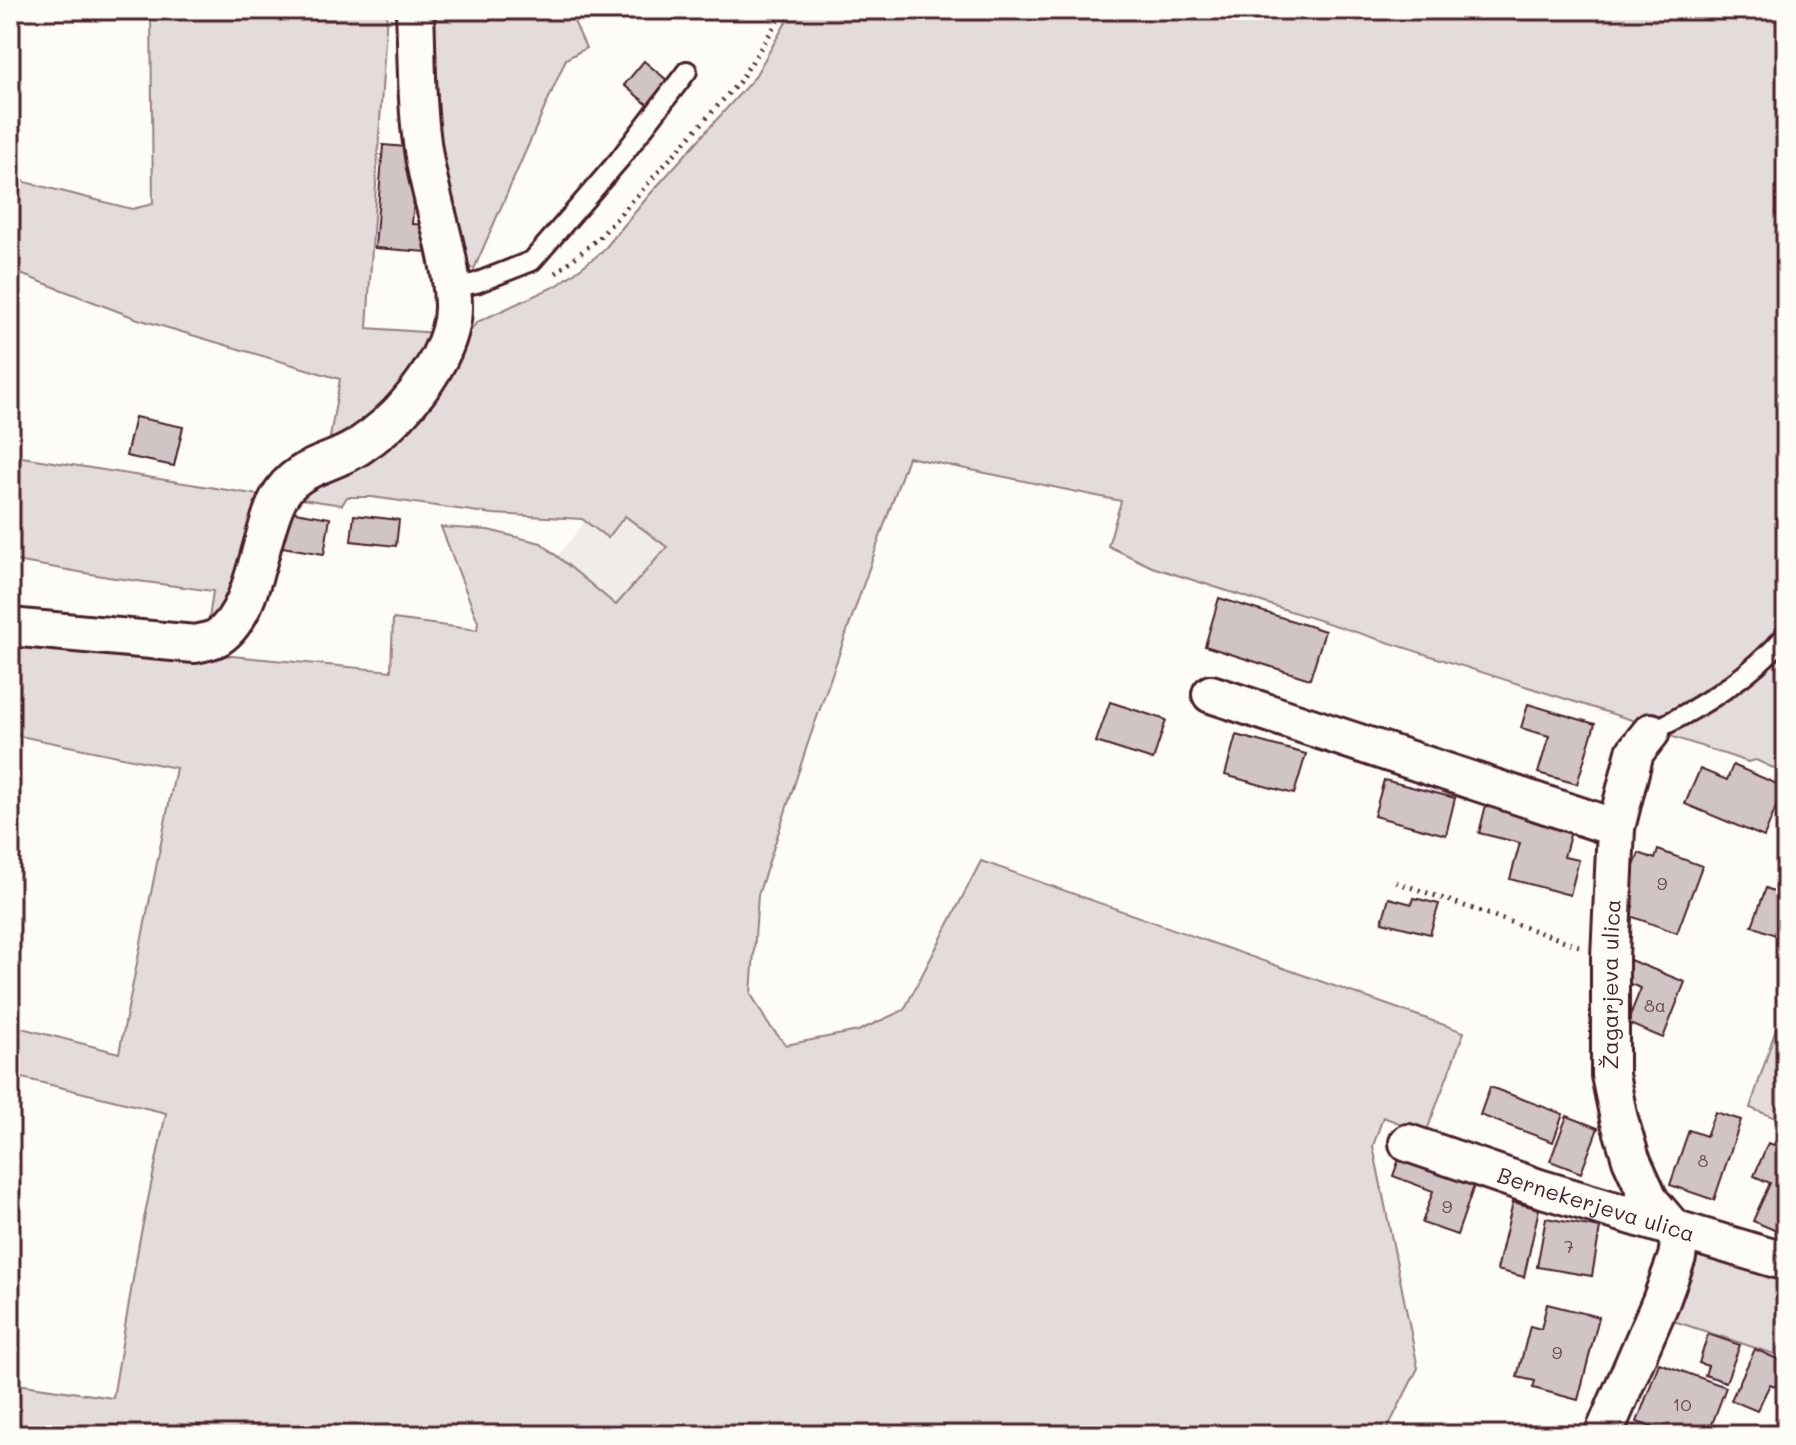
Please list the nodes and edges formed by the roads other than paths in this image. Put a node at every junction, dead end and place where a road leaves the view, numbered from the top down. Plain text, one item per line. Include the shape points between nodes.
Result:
1 (415, 10) edge
2 (687, 71) dead end
3 (451, 288) junction
4 (10, 627) edge
5 (1786, 635) edge
6 (1211, 694) dead end
7 (1651, 732) joint
8 (1616, 828) junction
9 (1408, 1143) dead end
10 (1673, 1228) junction
11 (1786, 1262) edge
12 (1603, 1435) edge

1 - 3 street via 424,156
2 - 3 lane via 532,261
3 - 4 street via 449,335 410,402 356,448 291,479 277,501 247,596 217,638 195,644
5 - 7 lane via 1724,690
6 - 8 street
7 - 8 street, Žagarjeva ulica via 1635,752
8 - 10 street, Žagarjeva ulica via 1610,1075 1631,1159 1650,1201
9 - 10 street, Bernekerjeva ulica
10 - 11 street, Bernekerjeva ulica
10 - 12 street via 1677,1257

